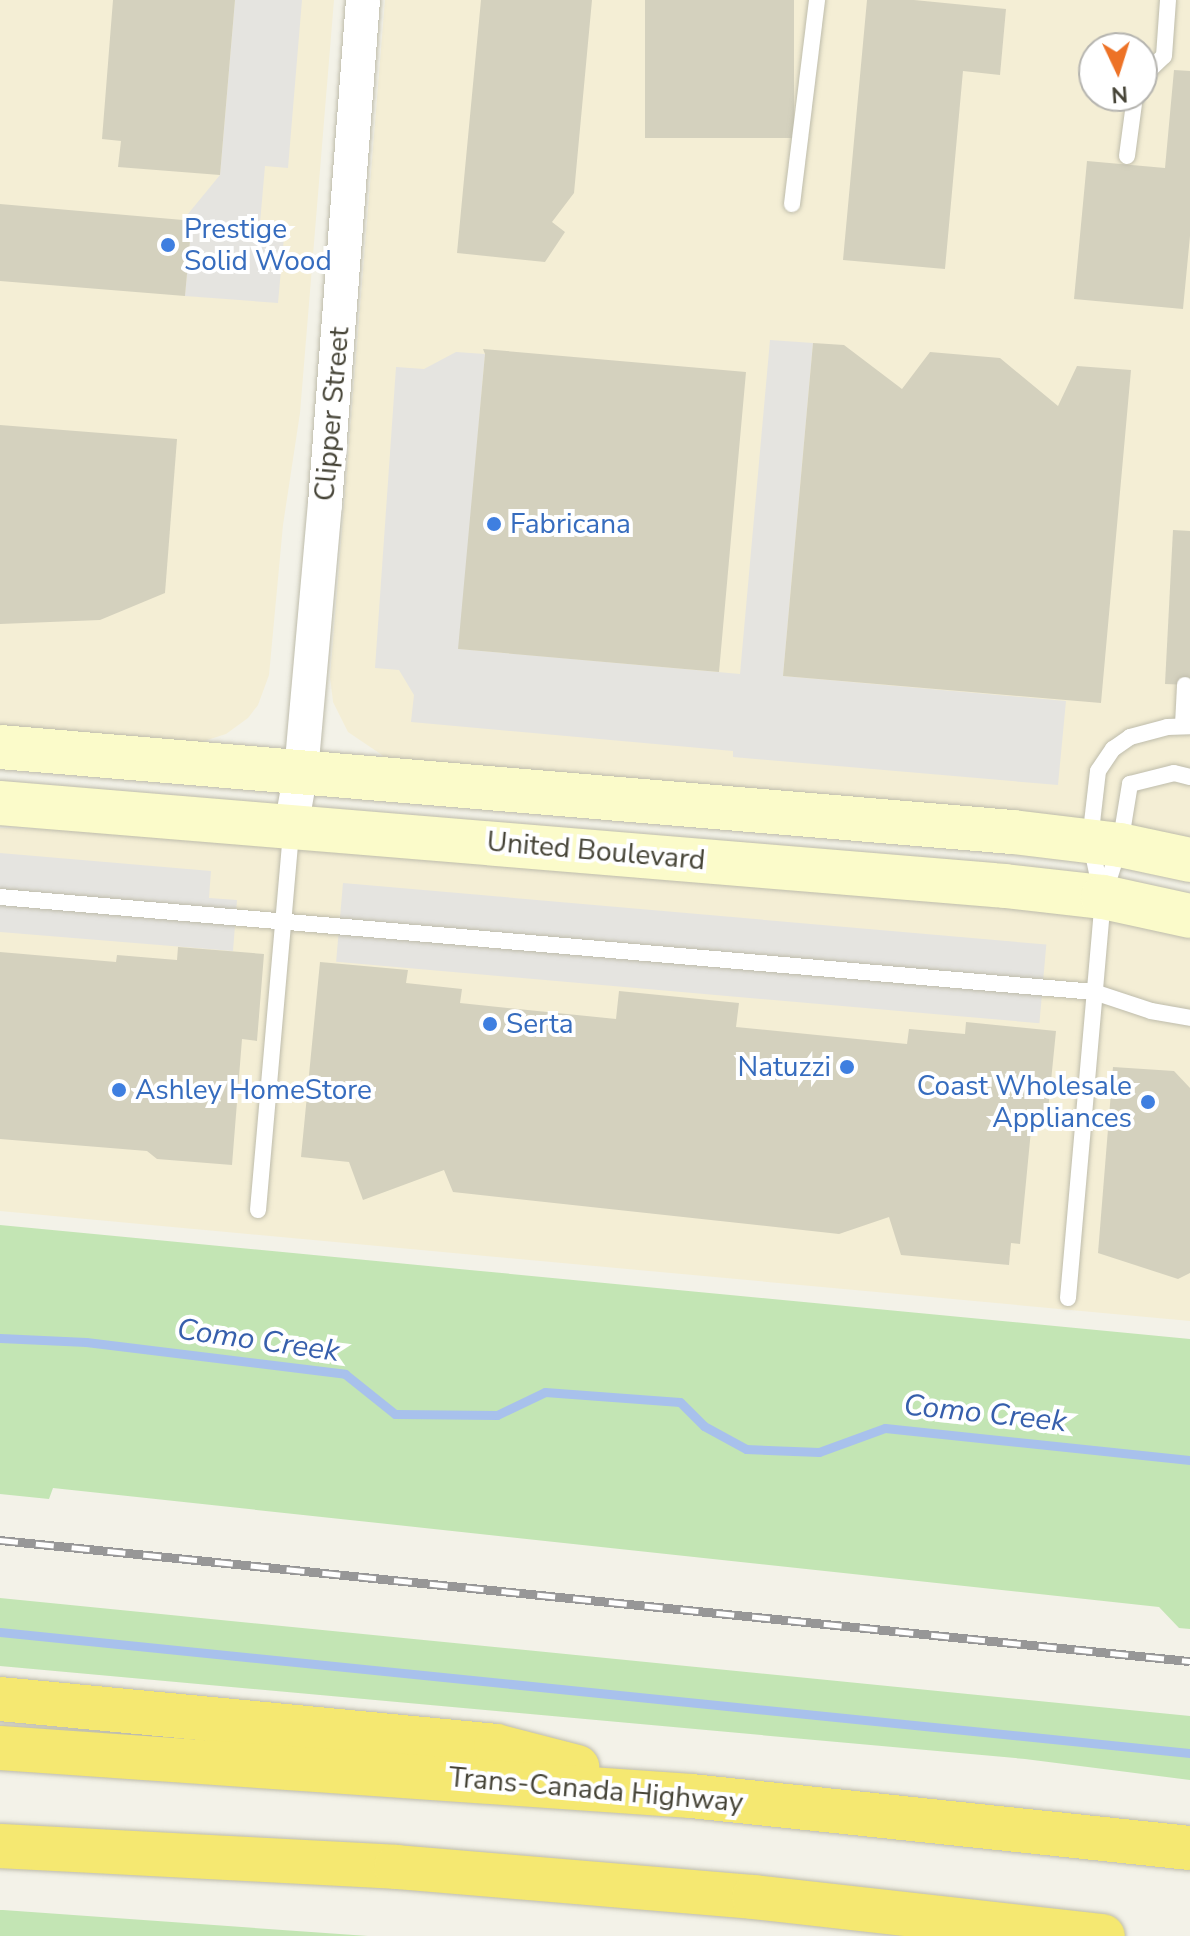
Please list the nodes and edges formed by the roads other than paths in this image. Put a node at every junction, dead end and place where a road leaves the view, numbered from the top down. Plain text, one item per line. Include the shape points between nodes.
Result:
1 (363, 0) edge
2 (817, 0) edge
3 (1168, 0) edge
4 (1158, 62) edge
5 (1133, 112) edge
6 (1127, 156) dead end
7 (792, 204) dead end
8 (1185, 685) dead end
9 (1187, 725) edge
10 (0, 747) edge
11 (301, 772) junction
12 (1190, 777) edge
13 (0, 803) edge
14 (291, 827) junction
15 (1105, 842) junction
16 (1190, 860) edge
17 (0, 897) edge
18 (1103, 897) junction
19 (1190, 916) edge
20 (282, 920) junction
21 (1094, 992) junction
22 (1190, 1018) edge
23 (258, 1210) dead end
24 (1068, 1298) dead end
25 (0, 1699) edge
26 (0, 1748) edge
27 (691, 1796) junction
28 (0, 1846) edge
29 (1190, 1848) edge
30 (1103, 1936) edge

1 - 11 street, Clipper Street
2 - 7 lane
3 - 4 lane via 1164,56
5 - 6 lane
8 - 9 lane
9 - 15 lane via 1130,737 1113,749 1098,771
10 - 11 main road, United Boulevard
11 - 14 street, Clipper Street
11 - 15 main road, United Boulevard
12 - 15 lane via 1174,773 1130,784
13 - 14 main road, United Boulevard
14 - 18 main road, United Boulevard
14 - 20 lane
15 - 16 main road, United Boulevard
15 - 18 lane
15 - 18 lane
17 - 20 lane
18 - 19 main road, United Boulevard
18 - 21 lane
20 - 21 lane
20 - 23 lane
21 - 22 lane
21 - 24 lane
25 - 27 highway via 496,1746
26 - 27 highway, Trans-Canada Highway
27 - 29 highway, Trans-Canada Highway
28 - 30 highway via 396,1867 754,1897

